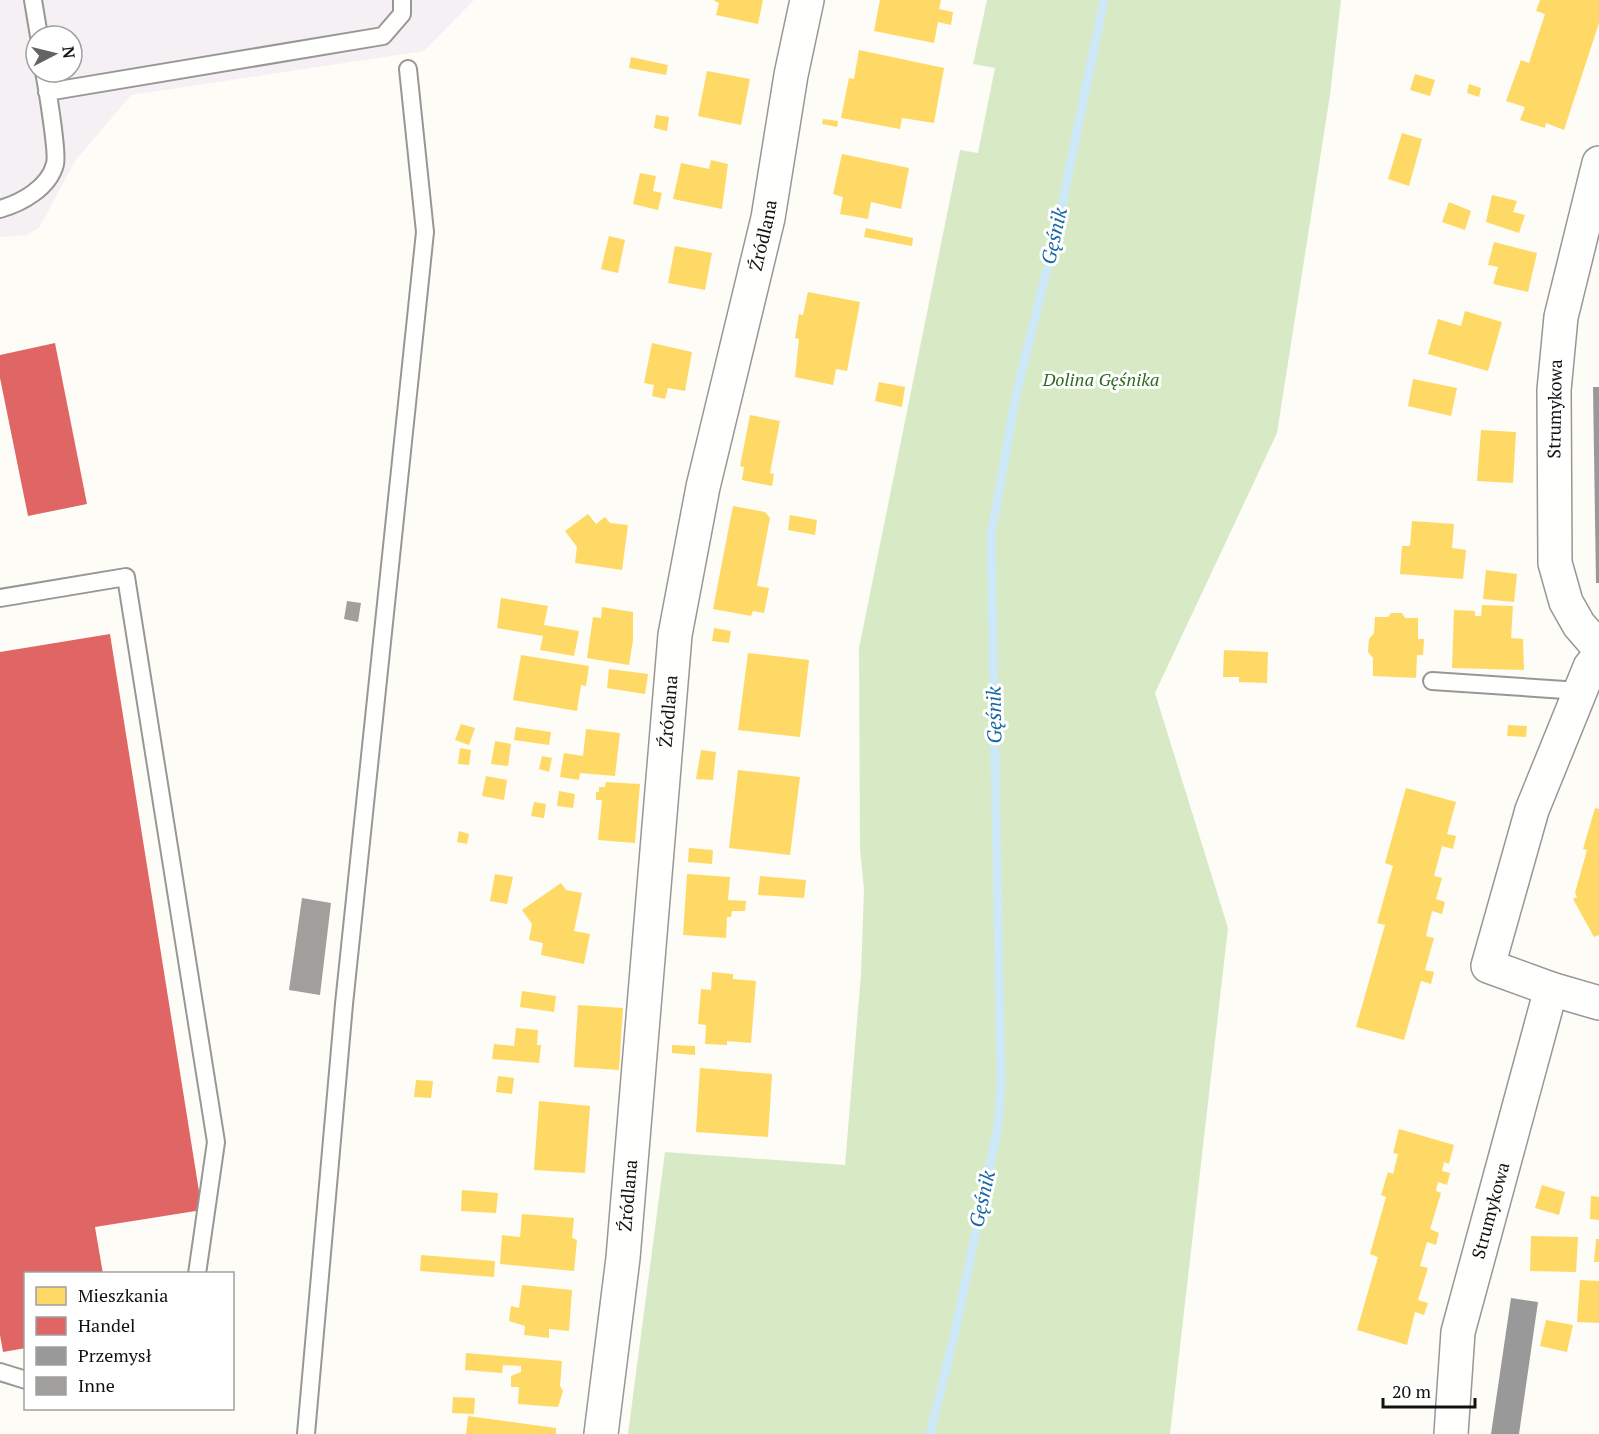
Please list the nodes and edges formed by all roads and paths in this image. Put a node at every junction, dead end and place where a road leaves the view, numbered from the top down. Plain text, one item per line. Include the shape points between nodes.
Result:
1 (33, 0) edge
2 (402, 0) edge
3 (807, 0) edge
4 (37, 24) edge
5 (408, 69) dead end
6 (46, 84) edge
7 (47, 92) junction
8 (1592, 165) edge
9 (0, 209) edge
10 (0, 598) edge
11 (1599, 648) edge
12 (1599, 656) edge
13 (1432, 681) dead end
14 (1580, 691) junction
15 (1551, 989) junction
16 (1599, 1003) edge
17 (198, 1272) edge
18 (0, 1372) edge
19 (24, 1379) edge
20 (306, 1434) edge
21 (601, 1434) edge
22 (1451, 1434) edge

1 - 4 lane
2 - 7 lane via 402,14 382,36
3 - 21 street, Źródlana via 768,218 703,488 675,635 623,1258
5 - 20 lane via 425,232 344,1004
6 - 7 lane
7 - 9 lane via 56,164 43,185 18,204
8 - 11 street, Strumykowa via 1555,359 1555,563 1566,602
10 - 17 lane via 126,578 216,1142
12 - 14 street
13 - 14 lane
14 - 15 street via 1532,810 1488,966
15 - 16 street
15 - 22 street, Strumykowa via 1458,1332
18 - 19 lane

